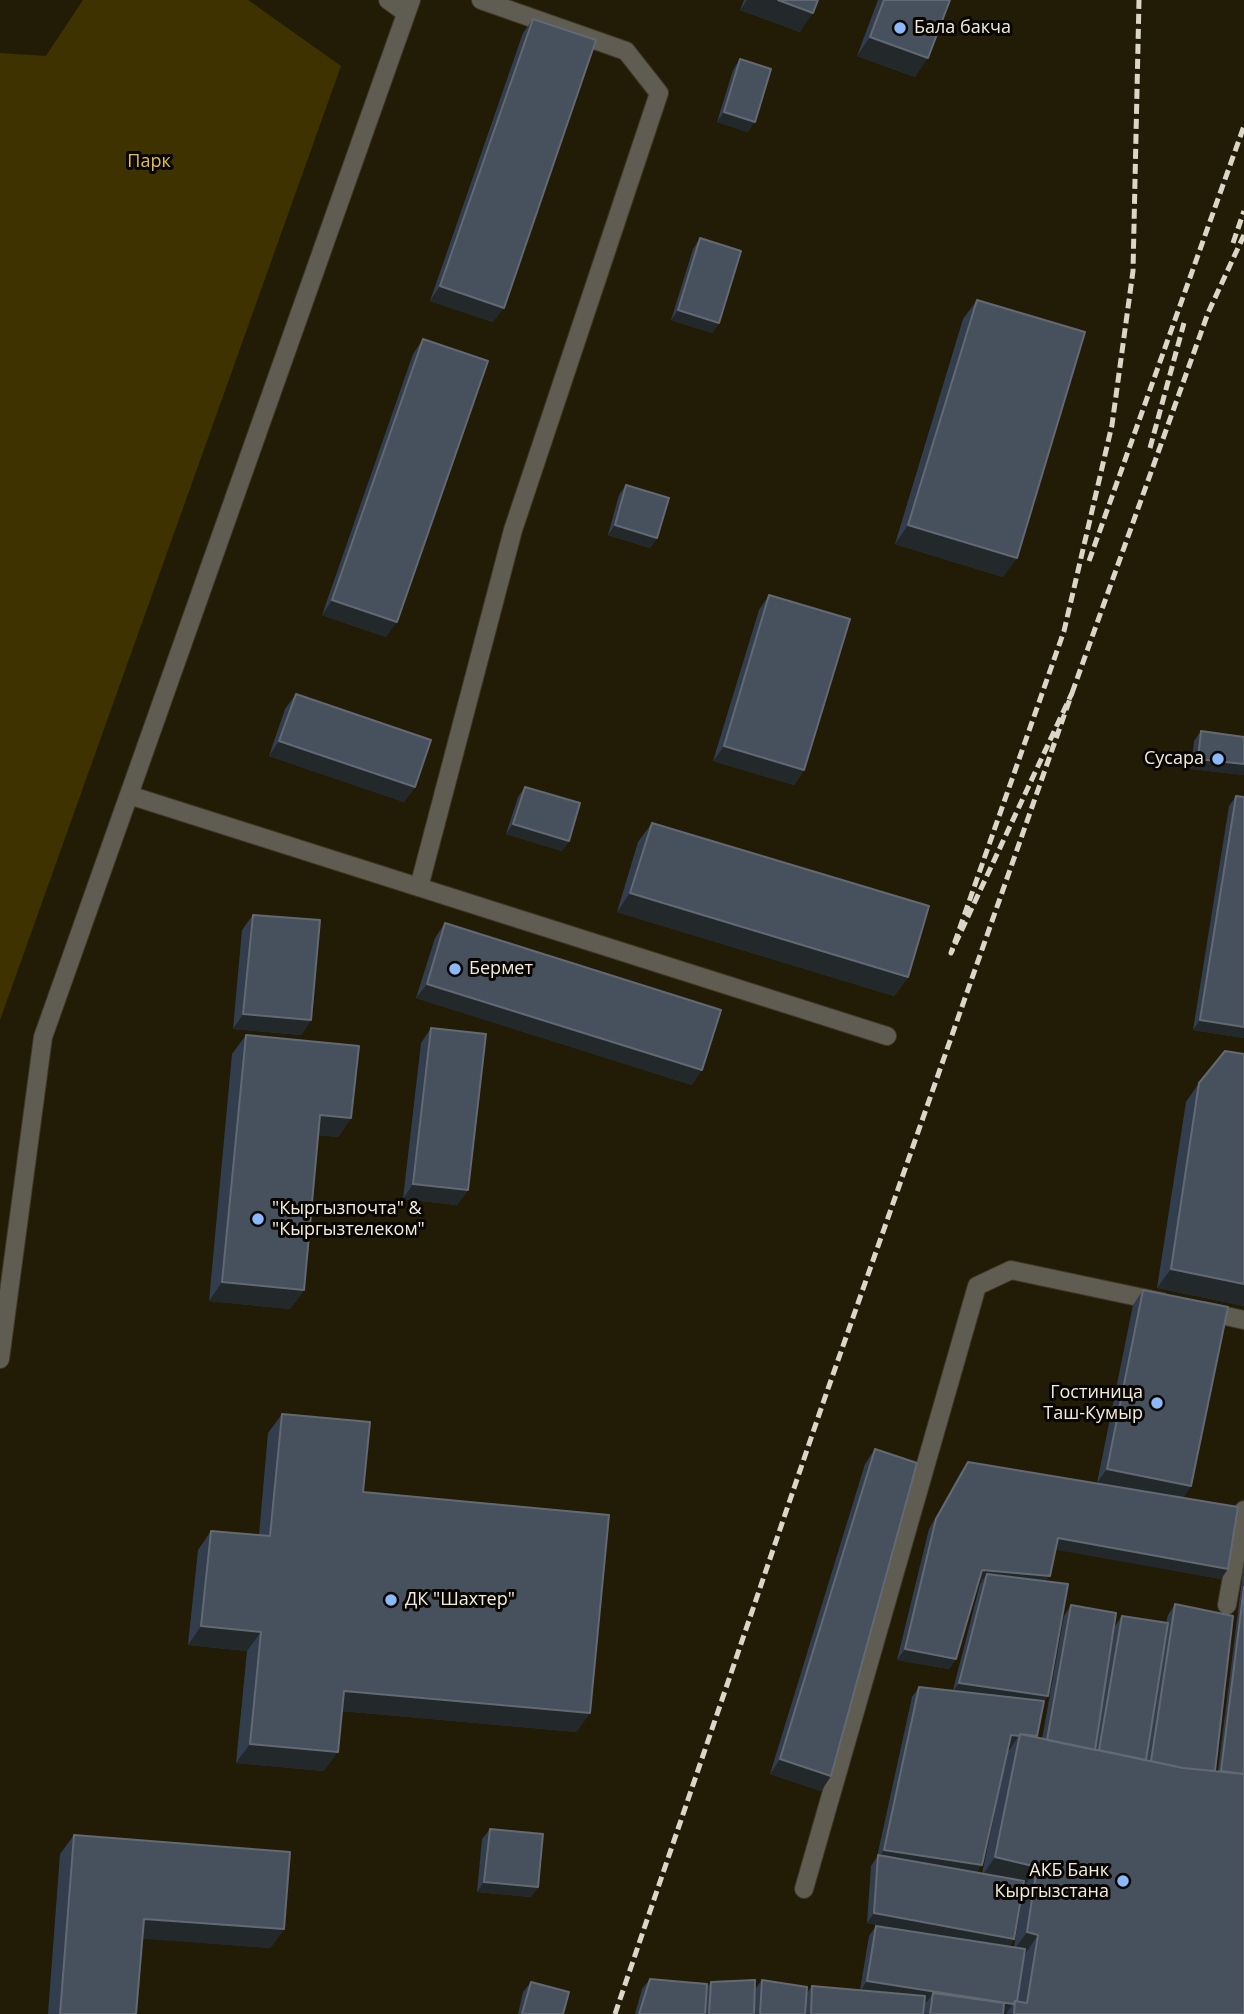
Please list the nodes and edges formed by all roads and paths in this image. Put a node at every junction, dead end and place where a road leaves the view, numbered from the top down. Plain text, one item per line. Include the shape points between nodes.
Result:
1 (388, 0) edge
2 (481, 0) edge
3 (408, 7) edge
4 (129, 795) junction
5 (419, 887) junction
6 (887, 1036) dead end
7 (3, 1317) edge
8 (1244, 1320) edge
9 (0, 1359) edge
10 (1244, 1510) edge
11 (1227, 1605) dead end
12 (804, 1889) dead end

1 - 3 street
2 - 5 street via 626,51 659,93 513,530
3 - 4 street
4 - 5 street
4 - 7 street via 43,1037
5 - 6 street
7 - 9 street
8 - 12 street via 1011,1270 977,1286
10 - 11 street

